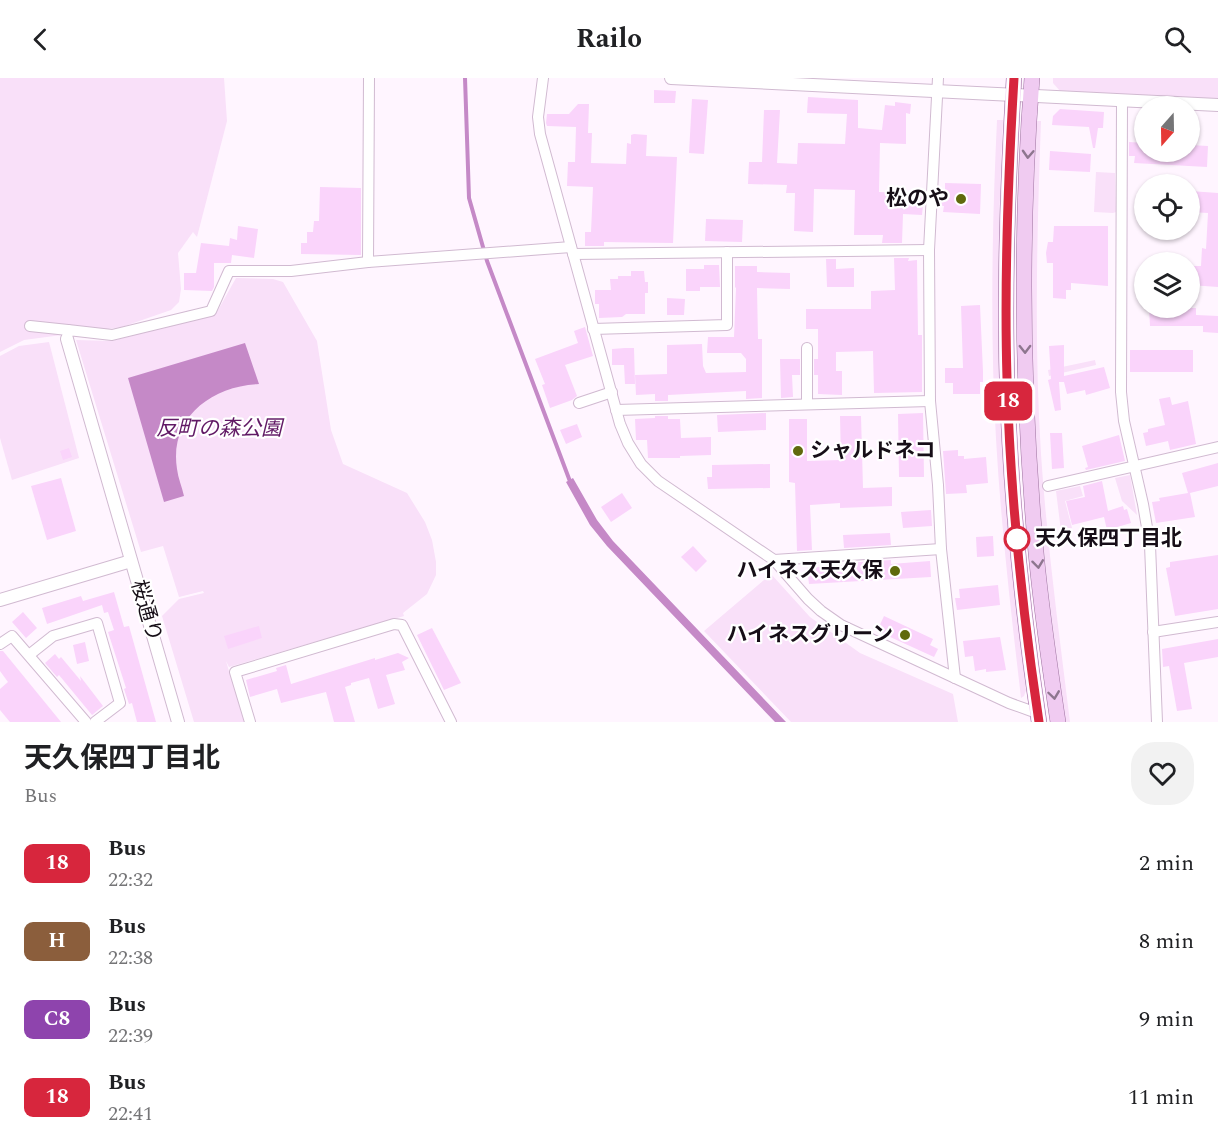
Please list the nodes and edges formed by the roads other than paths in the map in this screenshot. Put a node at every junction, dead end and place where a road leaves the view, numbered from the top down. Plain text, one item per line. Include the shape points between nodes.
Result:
1 (369, 78) edge
2 (543, 78) edge
3 (671, 78) edge
4 (683, 78) edge
5 (1014, 78) edge
6 (1032, 78) edge
7 (937, 84) edge
8 (1013, 94) junction
9 (1031, 96) junction
10 (1122, 101) junction
11 (1218, 105) edge
12 (572, 250) junction
13 (929, 250) junction
14 (727, 252) junction
15 (368, 262) junction
16 (30, 326) dead end
17 (593, 329) junction
18 (68, 335) junction
19 (807, 348) dead end
20 (612, 392) junction
21 (930, 401) junction
22 (579, 403) dead end
23 (807, 404) junction
24 (616, 410) junction
25 (1218, 447) edge
26 (1135, 467) junction
27 (1048, 486) dead end
28 (941, 549) junction
29 (774, 560) junction
30 (131, 561) junction
31 (0, 600) edge
32 (1218, 622) edge
33 (1153, 632) junction
34 (0, 644) edge
35 (29, 655) junction
36 (955, 678) junction
37 (1038, 718) edge
38 (446, 721) edge
39 (86, 722) edge
40 (96, 722) edge
41 (178, 722) edge
42 (250, 722) edge
43 (1058, 722) edge
44 (1157, 722) edge

1 - 15 street
2 - 12 street via 540,134
3 - 4 street
4 - 7 street
5 - 8 main road
6 - 9 main road
7 - 8 street
7 - 13 street
8 - 9 street
8 - 37 main road via 1006,234 1007,377 1017,545
9 - 10 street
9 -> 43 main road via 1024,272 1028,433 1035,544
10 - 11 street
10 - 26 street via 1121,392
12 - 14 street
12 - 15 street
12 - 17 street
13 - 14 street
13 - 21 street
14 - 17 street via 727,325
15 - 18 street via 291,271 229,271 211,310 112,335
16 - 18 street
17 - 20 street
18 - 30 street
19 - 23 street
20 - 22 street
20 - 24 street
21 - 23 street
21 - 28 street
23 - 24 street
24 - 29 street via 628,443 652,476
25 - 26 street
26 - 27 street
26 - 33 street via 1150,545
28 - 29 street
28 - 36 street
29 - 36 street via 808,599 834,620
30 - 31 street, 桜通り
30 - 41 street, 桜通り
32 - 33 street
33 - 44 street
34 - 35 street via 12,636
35 - 39 street
35 - 40 street via 52,636 97,624 120,703
36 - 37 street
38 - 42 street via 402,625 394,624 235,672

